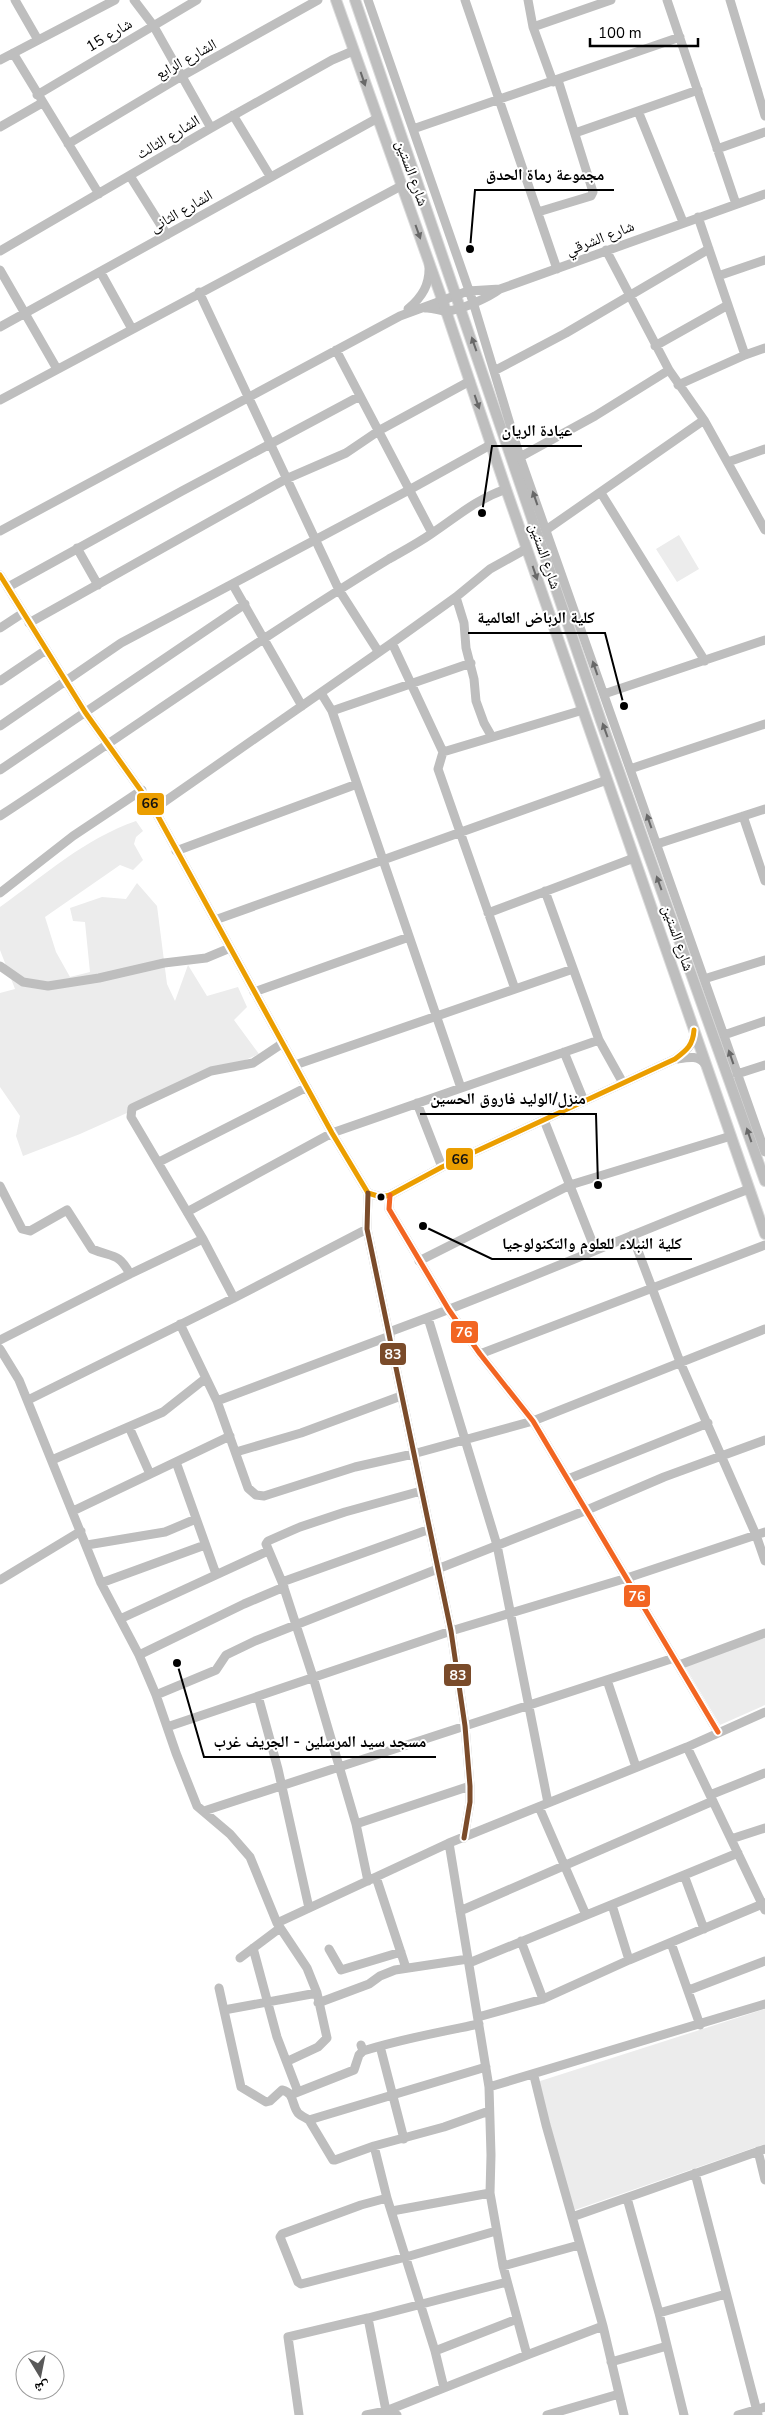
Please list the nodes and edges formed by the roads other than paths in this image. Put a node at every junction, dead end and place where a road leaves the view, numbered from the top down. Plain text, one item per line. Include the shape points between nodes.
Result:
1 (16, 0) edge
2 (115, 0) edge
3 (134, 0) edge
4 (197, 0) edge
5 (318, 0) edge
6 (336, 0) edge
7 (355, 0) edge
8 (368, 0) edge
9 (465, 0) edge
10 (528, 0) edge
11 (730, 0) edge
12 (607, 1) edge
13 (670, 1) edge
14 (153, 25) junction
15 (533, 27) junction
16 (680, 38) junction
17 (38, 40) junction
18 (353, 51) junction
19 (13, 53) junction
20 (0, 60) edge
21 (182, 76) junction
22 (555, 81) junction
23 (698, 90) junction
24 (39, 99) junction
25 (499, 99) junction
26 (638, 111) junction
27 (233, 115) junction
28 (765, 116) edge
29 (376, 119) junction
30 (0, 127) edge
31 (211, 128) junction
32 (413, 129) junction
33 (765, 132) edge
34 (575, 133) junction
35 (68, 144) junction
36 (716, 149) junction
37 (130, 176) junction
38 (270, 176) junction
39 (401, 186) junction
40 (98, 194) junction
41 (765, 194) edge
42 (736, 204) junction
43 (538, 212) junction
44 (698, 217) junction
45 (683, 222) junction
46 (167, 235) junction
47 (709, 249) junction
48 (606, 250) junction
49 (0, 251) edge
50 (765, 260) edge
51 (428, 261) junction
52 (557, 269) junction
53 (0, 270) edge
54 (101, 273) junction
55 (463, 276) junction
56 (718, 276) junction
57 (468, 291) junction
58 (199, 292) junction
59 (488, 293) junction
60 (457, 295) junction
61 (628, 296) junction
62 (442, 299) junction
63 (473, 302) junction
64 (728, 305) junction
65 (461, 307) junction
66 (446, 311) junction
67 (24, 314) junction
68 (400, 316) junction
69 (479, 322) junction
70 (0, 327) edge
71 (132, 329) junction
72 (655, 346) junction
73 (765, 348) edge
74 (336, 350) junction
75 (745, 355) junction
76 (57, 369) junction
77 (669, 370) junction
78 (494, 371) junction
79 (470, 381) junction
80 (678, 384) junction
81 (360, 396) junction
82 (248, 398) junction
83 (0, 400) edge
84 (704, 420) junction
85 (380, 430) junction
86 (492, 444) junction
87 (269, 445) junction
88 (765, 449) edge
89 (520, 457) junction
90 (728, 462) junction
91 (286, 479) junction
92 (506, 489) junction
93 (410, 490) junction
94 (602, 493) junction
95 (762, 519) edge
96 (546, 530) junction
97 (765, 530) edge
98 (0, 531) edge
99 (432, 534) junction
100 (315, 540) junction
101 (77, 548) junction
102 (526, 549) junction
103 (0, 575) edge
104 (233, 584) junction
105 (98, 585) junction
106 (8, 587) junction
107 (339, 590) junction
108 (456, 597) junction
109 (245, 604) junction
110 (23, 613) junction
111 (29, 623) junction
112 (0, 628) edge
113 (264, 636) junction
114 (765, 640) edge
115 (392, 643) junction
116 (46, 650) junction
117 (378, 651) junction
118 (705, 660) junction
119 (471, 663) junction
120 (0, 681) edge
121 (66, 682) junction
122 (411, 684) junction
123 (321, 692) junction
124 (604, 694) junction
125 (302, 706) junction
126 (582, 710) junction
127 (332, 711) junction
128 (85, 712) junction
129 (765, 724) edge
130 (0, 726) edge
131 (492, 737) junction
132 (108, 746) junction
133 (443, 752) junction
134 (630, 769) junction
135 (0, 770) edge
136 (607, 780) junction
137 (357, 784) junction
138 (142, 790) junction
139 (154, 809) junction
140 (765, 809) edge
141 (0, 816) edge
142 (743, 816) junction
143 (460, 833) junction
144 (657, 844) junction
145 (176, 851) junction
146 (634, 858) junction
147 (383, 860) junction
148 (765, 881) edge
149 (2, 888) edge
150 (544, 891) junction
151 (488, 913) junction
152 (215, 920) junction
153 (409, 937) junction
154 (230, 948) junction
155 (765, 960) edge
156 (0, 966) edge
157 (573, 969) junction
158 (704, 979) junction
159 (515, 990) junction
160 (254, 992) junction
161 (436, 1016) junction
162 (765, 1021) edge
163 (694, 1030) junction
164 (724, 1036) junction
165 (599, 1040) junction
166 (283, 1044) junction
167 (564, 1052) junction
168 (675, 1059) junction
169 (294, 1065) junction
170 (706, 1065) junction
171 (765, 1065) edge
172 (738, 1074) junction
173 (623, 1083) junction
174 (307, 1087) junction
175 (461, 1088) junction
176 (584, 1101) junction
177 (417, 1104) junction
178 (746, 1111) junction
179 (544, 1120) junction
180 (332, 1133) junction
181 (731, 1136) junction
182 (764, 1149) edge
183 (159, 1162) junction
184 (442, 1167) junction
185 (765, 1181) edge
186 (570, 1185) junction
187 (0, 1186) edge
188 (749, 1189) junction
189 (368, 1193) junction
190 (390, 1195) junction
191 (187, 1212) junction
192 (367, 1229) junction
193 (765, 1234) edge
194 (632, 1235) junction
195 (203, 1239) junction
196 (765, 1245) edge
197 (595, 1249) junction
198 (419, 1261) junction
199 (130, 1274) junction
200 (651, 1288) junction
201 (234, 1298) junction
202 (449, 1310) junction
203 (428, 1318) junction
204 (180, 1324) junction
205 (765, 1329) edge
206 (389, 1334) junction
207 (0, 1340) edge
208 (0, 1349) edge
209 (480, 1354) junction
210 (680, 1362) junction
211 (206, 1378) junction
212 (401, 1396) junction
213 (28, 1400) junction
214 (217, 1401) junction
215 (533, 1421) junction
216 (708, 1423) junction
217 (129, 1426) junction
218 (230, 1436) junction
219 (765, 1440) edge
220 (465, 1441) junction
221 (236, 1452) junction
222 (413, 1454) junction
223 (722, 1457) junction
224 (52, 1460) junction
225 (176, 1462) junction
226 (150, 1474) junction
227 (568, 1479) junction
228 (421, 1491) junction
229 (587, 1510) junction
230 (73, 1511) junction
231 (196, 1519) junction
232 (430, 1529) junction
233 (81, 1531) junction
234 (760, 1533) edge
235 (87, 1545) junction
236 (206, 1545) junction
237 (497, 1545) junction
238 (268, 1551) junction
239 (765, 1561) edge
240 (439, 1568) junction
241 (216, 1574) junction
242 (627, 1578) junction
243 (0, 1580) edge
244 (101, 1583) junction
245 (283, 1584) junction
246 (511, 1614) junction
247 (120, 1619) junction
248 (296, 1626) junction
249 (451, 1631) junction
250 (765, 1633) edge
251 (139, 1655) junction
252 (677, 1662) junction
253 (313, 1677) junction
254 (607, 1680) junction
255 (156, 1695) junction
256 (258, 1696) junction
257 (528, 1705) junction
258 (765, 1712) edge
259 (166, 1726) junction
260 (465, 1726) junction
261 (718, 1732) junction
262 (687, 1747) junction
263 (338, 1767) junction
264 (636, 1767) junction
265 (765, 1773) edge
266 (281, 1786) junction
267 (470, 1786) junction
268 (711, 1798) junction
269 (543, 1805) junction
270 (204, 1811) junction
271 (356, 1824) junction
272 (765, 1828) edge
273 (464, 1838) junction
274 (731, 1840) junction
275 (449, 1844) junction
276 (738, 1853) junction
277 (564, 1866) junction
278 (684, 1875) junction
279 (372, 1879) junction
280 (612, 1905) junction
281 (764, 1906) edge
282 (309, 1908) junction
283 (460, 1911) junction
284 (586, 1915) junction
285 (278, 1926) junction
286 (704, 1929) junction
287 (521, 1941) junction
288 (671, 1943) junction
289 (253, 1948) junction
290 (329, 1950) dead end
291 (401, 1952) junction
292 (240, 1958) dead end
293 (629, 1960) junction
294 (468, 1961) junction
295 (765, 1961) edge
296 (406, 1968) junction
297 (219, 1988) dead end
298 (689, 1990) junction
299 (317, 1993) junction
300 (544, 1999) junction
301 (269, 2003) junction
302 (318, 2003) junction
303 (765, 2004) edge
304 (224, 2010) junction
305 (478, 2020) junction
306 (700, 2025) junction
307 (380, 2046) junction
308 (288, 2061) junction
309 (486, 2067) junction
310 (534, 2076) junction
311 (489, 2087) junction
312 (295, 2093) junction
313 (392, 2094) junction
314 (489, 2111) junction
315 (309, 2120) junction
316 (404, 2139) junction
317 (374, 2146) junction
318 (761, 2150) edge
319 (695, 2173) junction
320 (765, 2180) edge
321 (490, 2193) junction
322 (387, 2198) junction
323 (627, 2198) junction
324 (392, 2211) junction
325 (572, 2217) junction
326 (496, 2231) junction
327 (579, 2244) junction
328 (406, 2257) junction
329 (503, 2266) junction
330 (507, 2282) junction
331 (726, 2294) junction
332 (419, 2304) junction
333 (659, 2313) junction
334 (368, 2318) junction
335 (517, 2319) junction
336 (603, 2326) junction
337 (667, 2346) junction
338 (434, 2351) junction
339 (527, 2355) junction
340 (611, 2362) junction
341 (444, 2388) junction
342 (619, 2394) junction
343 (386, 2411) junction
344 (760, 2411) edge
345 (300, 2415) edge
346 (366, 2415) edge
347 (397, 2415) edge
348 (546, 2415) edge
349 (624, 2415) edge
350 (684, 2415) edge
351 (738, 2415) edge

1 - 17 street
2 - 17 street
3 - 14 street
4 - 14 street, شارع 15
5 - 21 street, الشارع الرابع
6 - 18 main road, شارع الستين
7 - 60 main road, شارع الستين
8 - 32 street
9 - 25 street
10 - 15 street
11 - 28 street
12 - 15 street
13 - 16 street
14 - 21 street
14 - 24 street, شارع 15
15 - 22 street
16 - 22 street
16 - 23 street
17 - 19 street
18 - 27 street, الشارع الثالث
18 -> 29 main road, شارع الستين
19 - 20 street
19 - 24 street
21 - 31 street
21 - 35 street, الشارع الرابع
22 - 25 street
22 - 34 street
23 - 26 street
23 - 36 street
24 - 30 street, شارع 15
24 - 35 street
25 - 32 street
25 - 43 street
26 - 34 street
26 - 45 street
27 - 31 street, الشارع الثالث
27 - 38 street
29 - 38 street, الشارع الثانى
29 - 39 main road, شارع الستين
31 - 37 street, الشارع الثالث
32 - 55 street
33 - 36 street
34 - 43 street via 592,194
35 - 40 street
36 - 42 street
37 - 40 street, الشارع الثالث
37 - 46 street
38 - 46 street, الشارع الثانى
39 -> 51 main road, شارع الستين
39 - 58 street
40 - 49 street, الشارع الثالث
41 - 42 street, شارع الشرقي
42 - 44 street, شارع الشرقي
43 - 52 street
44 - 45 street, شارع الشرقي
44 - 47 street
45 - 48 street, شارع الشرقي
46 - 54 street, الشارع الثانى
47 - 56 street
47 - 61 street
48 - 52 street, شارع الشرقي
48 - 61 street
50 - 56 street
51 - 62 main road, شارع الستين
51 - 68 street via 429,277 422,296
52 - 59 street, شارع الشرقي
53 - 67 street
54 - 67 street, الشارع الثانى
54 - 71 street
55 - 57 street
55 - 59 street
56 - 64 street
57 - 59 street
57 - 60 street
57 - 63 street
58 - 71 street
58 - 82 street
59 - 63 street
59 - 69 street via 481,307
60 - 62 street
60 - 65 main road, شارع الستين
61 - 72 street
61 - 78 street
62 - 66 main road, شارع الستين
62 - 68 street
63 - 65 street
63 - 69 street
64 - 72 street
64 - 75 street
65 - 66 street
178 -> 65 main road, شارع الستين via 601,721
66 - 68 street via 430,308
66 - 79 main road, شارع الستين
67 - 70 street, الشارع الثانى
67 - 76 street
68 - 74 street
69 - 78 street
71 - 76 street
72 - 77 street
73 - 75 street
74 - 81 street
74 - 82 street
75 - 80 street
76 - 83 street
77 - 80 street
77 - 89 street via 596,416
78 - 89 street
79 - 85 street
79 -> 86 main road, شارع الستين
80 - 84 street
81 - 85 street
81 - 87 street
82 - 87 street
82 - 98 street
84 - 90 street
84 - 94 street
85 - 91 street via 346,452
85 - 93 street
86 - 92 main road, شارع الستين
86 - 93 street
87 - 91 street
87 - 101 street
88 - 90 street
96 -> 89 street
90 - 95 street
91 - 100 street
91 - 105 street
92 - 99 street via 465,508
92 - 102 main road, شارع الستين
93 - 99 street
93 - 100 street
94 - 96 street
94 - 118 street
95 - 97 street
124 -> 96 street
99 - 107 street
100 - 104 street
100 - 107 street
101 - 105 street
101 - 106 street
102 - 108 street via 490,569
102 -> 126 main road, شارع الستين
103 - 106 street
104 - 109 street
104 - 121 street via 121,643
105 - 111 street
106 - 110 street
107 - 113 street
107 - 117 street
108 - 115 street
108 - 119 street
109 - 113 street
109 - 128 street
110 - 111 street
110 - 112 street
111 - 116 street
113 - 125 street
113 - 132 street
114 - 118 street
115 - 117 street
115 - 122 street
116 - 120 street
116 - 121 street
117 - 123 street
118 - 124 street
119 - 122 street
119 - 131 street via 476,701
121 - 128 street
121 - 130 street
122 - 127 street
122 - 133 street
123 - 125 street
123 - 127 street
124 - 134 street
125 - 139 street
126 - 131 street
126 - 136 main road, شارع الستين
127 - 137 street
128 - 132 street
128 - 135 street
129 - 134 street
131 - 133 street
132 - 138 street
132 - 141 street
133 - 143 street via 438,769
144 -> 134 street
136 - 143 street
136 - 146 main road, شارع الستين
137 - 145 street
137 - 147 street
138 - 139 street
138 - 149 street
139 - 145 street
140 - 142 street
142 - 144 street
142 - 148 street
143 - 147 street
143 - 151 street
144 - 158 street
145 - 152 street
146 - 150 street
146 - 163 main road, شارع الستين
147 - 152 street
147 - 153 street
150 - 151 street
150 - 157 street
151 - 159 street
152 - 154 street
153 - 160 street
153 - 161 street
154 - 156 street via 206,958 48,986 23,982
154 - 160 street
155 - 158 street
157 - 159 street
157 - 165 street
158 - 164 street
159 - 161 street
160 - 166 street
161 - 169 street
161 - 175 street
162 - 164 street
163 - 168 street via 690,1047
163 - 170 main road, شارع الستين
172 -> 164 street
165 - 167 street
165 - 173 street
166 - 169 street
166 - 183 street via 253,1063 211,1071 132,1108 131,1117
167 - 175 street
167 - 176 street
168 - 170 street via 697,1057
168 - 173 street
169 - 174 street
170 - 181 main road, شارع الستين
171 - 172 street
172 - 178 street
173 - 176 street
174 - 180 street
174 - 183 street
175 - 177 street
176 - 179 street
177 - 180 street
177 - 184 street
178 - 182 street
185 -> 178 main road, شارع الستين
179 - 184 street
179 - 186 street
180 - 189 street
180 - 191 street
181 - 186 street
181 - 188 main road, شارع الستين
183 - 191 street
184 - 190 street
186 - 197 street
186 - 198 street
187 - 199 street via 22,1229 30,1231 67,1210 92,1249 117,1256
188 - 193 main road, شارع الستين
188 - 194 street
189 - 190 street via 381,1197
189 - 192 street
190 - 198 street via 389,1209
191 - 195 street
192 - 201 street
192 - 206 street
194 - 197 street
194 - 200 street
195 - 199 street
195 - 201 street
196 - 200 street
197 - 202 street
198 - 202 street
199 - 207 street
200 - 209 street
200 - 210 street
201 - 204 street
202 - 203 street
202 - 209 street
203 - 206 street
203 - 220 street
204 - 211 street
204 - 213 street
205 - 210 street
206 - 212 street
206 - 214 street
208 - 213 street
209 - 215 street
210 - 215 street
210 - 216 street
211 - 214 street
211 - 217 street via 163,1412
212 - 221 street via 301,1433
212 - 222 street
213 - 224 street
214 - 218 street
215 - 220 street
215 - 227 street
216 - 223 street
216 - 227 street
217 - 224 street
217 - 226 street
218 - 221 street
218 - 225 street
219 - 223 street
220 - 222 street
220 - 237 street
221 - 222 street via 248,1488 256,1496
222 - 228 street
223 - 229 street via 664,1477
223 - 234 street
224 - 230 street
225 - 226 street
225 - 231 street
226 - 230 street
227 - 229 street
228 - 232 street
228 - 238 street via 300,1527 268,1541
229 - 237 street
229 - 242 street
230 - 233 street
231 - 235 street via 165,1532
231 - 236 street
232 - 240 street
232 - 245 street
233 - 235 street
233 - 243 street
234 - 239 street
234 - 242 street
235 - 244 street
236 - 241 street
236 - 244 street
237 - 240 street
237 - 246 street
238 - 241 street
238 - 245 street
240 - 248 street
240 - 249 street
241 - 247 street
242 - 246 street
242 - 252 street
244 - 247 street
245 - 248 street
245 - 251 street
246 - 249 street
246 - 257 street
247 - 251 street
248 - 253 street
248 - 255 street via 238,1649 226,1655 216,1670
249 - 253 street
249 - 260 street
250 - 252 street
251 - 255 street
252 - 254 street
252 - 261 street
253 - 256 street
253 - 263 street
254 - 257 street
254 - 264 street
255 - 259 street
256 - 259 street
256 - 266 street
257 - 260 street
257 - 269 street
258 - 261 street
259 - 270 street via 197,1806
260 - 263 street
260 - 267 street
261 - 262 street
262 - 264 street
262 - 268 street
263 - 266 street
263 - 271 street
264 - 269 street
265 - 268 street
266 - 270 street
266 - 282 street
267 - 271 street
267 - 273 street
268 - 274 street
268 - 277 street
269 - 273 street
269 - 277 street
270 - 285 street via 250,1857
271 - 279 street
272 - 274 street
273 - 275 street
274 - 276 street
275 - 279 street
275 - 283 street
276 - 278 street
276 - 281 street
277 - 283 street
277 - 284 street
278 - 280 street
278 - 286 street
279 - 282 street
279 - 291 street
280 - 284 street
280 - 293 street
281 - 286 street
282 - 285 street
283 - 294 street
284 - 287 street
285 - 289 street
285 - 299 street via 307,1968
286 - 288 street
287 - 294 street
287 - 300 street
288 - 293 street
288 - 298 street
289 - 292 street
289 - 301 street
290 - 291 street via 341,1970
291 - 296 street
293 - 300 street
294 - 296 street
294 - 305 street
295 - 298 street
296 - 302 street via 386,1973 369,1984
297 - 304 street
298 - 306 street
299 - 301 street
299 - 302 street
300 - 305 street
301 - 304 street
301 - 308 street via 277,2037
302 - 308 street via 327,2038 318,2048
303 - 306 street
304 - 312 street via 241,2087 266,2102 282,2090
305 - 307 street via 441,2033
305 - 309 street
306 - 310 street
307 - 312 street via 362,2048 354,2070
307 - 313 street
308 - 312 street
309 - 311 street
309 - 313 street
310 - 311 street
310 - 325 street
311 - 314 street
312 - 315 street via 298,2113
313 - 315 street
313 - 316 street
314 - 316 street
314 - 321 street
315 - 317 street via 333,2160
316 - 317 street
317 - 322 street
318 - 319 street
318 - 320 street
319 - 323 street
319 - 331 street
321 - 324 street
321 - 326 street
322 - 324 street
322 - 328 street via 285,2232 280,2237 301,2284
323 - 325 street
323 - 333 street
324 - 328 street
325 - 327 street
326 - 328 street
326 - 329 street
327 - 329 street
327 - 336 street
328 - 332 street
329 - 330 street
330 - 332 street
330 - 335 street
331 - 333 street
331 - 344 street
332 - 334 street
332 - 338 street
333 - 337 street
334 - 343 street
334 - 345 street via 288,2337
335 - 338 street
335 - 339 street
336 - 339 street
336 - 340 street
337 - 340 street
337 - 350 street
338 - 341 street
339 - 341 street
340 - 342 street
341 - 343 street
342 - 348 street
342 - 349 street
343 - 346 street
343 - 347 street
344 - 351 street

